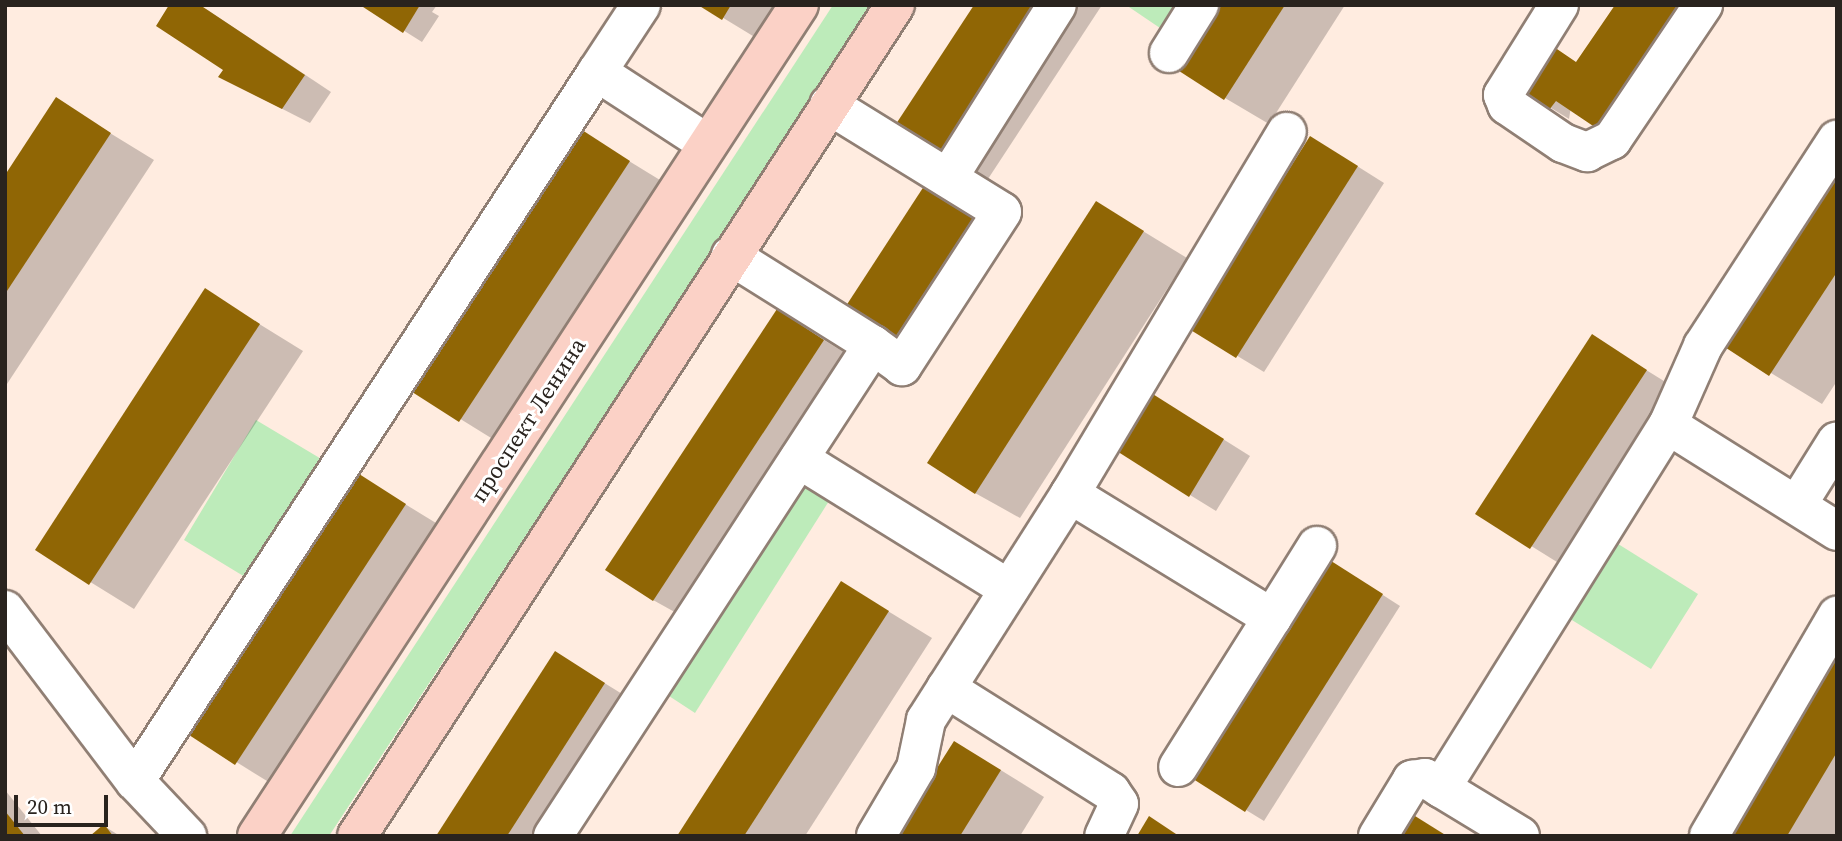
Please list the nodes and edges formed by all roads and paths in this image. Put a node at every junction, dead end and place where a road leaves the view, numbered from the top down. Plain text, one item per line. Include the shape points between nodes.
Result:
1 (641, 5) edge
2 (799, 5) edge
3 (894, 5) edge
4 (1057, 5) edge
5 (1199, 5) edge
6 (1559, 5) edge
7 (1703, 5) edge
8 (1169, 53) dead end
9 (597, 72) junction
10 (829, 105) junction
11 (1287, 132) dead end
12 (1837, 140) edge
13 (708, 144) junction
14 (948, 178) junction
15 (731, 256) junction
16 (873, 345) junction
17 (1668, 425) junction
18 (1837, 441) edge
19 (799, 458) junction
20 (1070, 494) junction
21 (1797, 505) junction
22 (1837, 531) edge
23 (1317, 546) dead end
24 (1009, 589) junction
25 (5, 610) edge
26 (1837, 616) edge
27 (1272, 618) junction
28 (946, 688) junction
29 (1178, 767) dead end
30 (135, 780) junction
31 (1441, 788) junction
32 (187, 836) edge
33 (257, 836) edge
34 (357, 836) edge
35 (553, 836) edge
36 (876, 836) edge
37 (1104, 836) edge
38 (1378, 836) edge
39 (1520, 836) edge
40 (1709, 836) edge

1 - 9 street
2 - 13 main road, проспект Ленина
3 - 10 main road
4 - 14 street
5 - 8 street
6 - 7 street via 1503,95 1563,143 1587,152 1612,140
9 - 13 street
9 - 30 street
10 - 14 street
10 - 15 main road
11 - 20 street
12 - 17 street via 1703,346
13 - 33 main road, проспект Ленина
14 - 16 street via 1002,212 902,366
15 - 16 street
15 - 34 main road
16 - 19 street
17 - 21 street
17 - 31 street
18 - 21 street
19 - 24 street
19 - 35 street
20 - 24 street
20 - 27 street
21 - 22 street
23 - 27 street
24 - 28 street
25 - 30 street
26 - 40 street
27 - 29 street
28 - 36 street via 926,720 908,786
28 - 37 street via 1111,792 1119,804
30 - 32 street
31 - 38 street via 1425,778 1412,780
31 - 39 street

